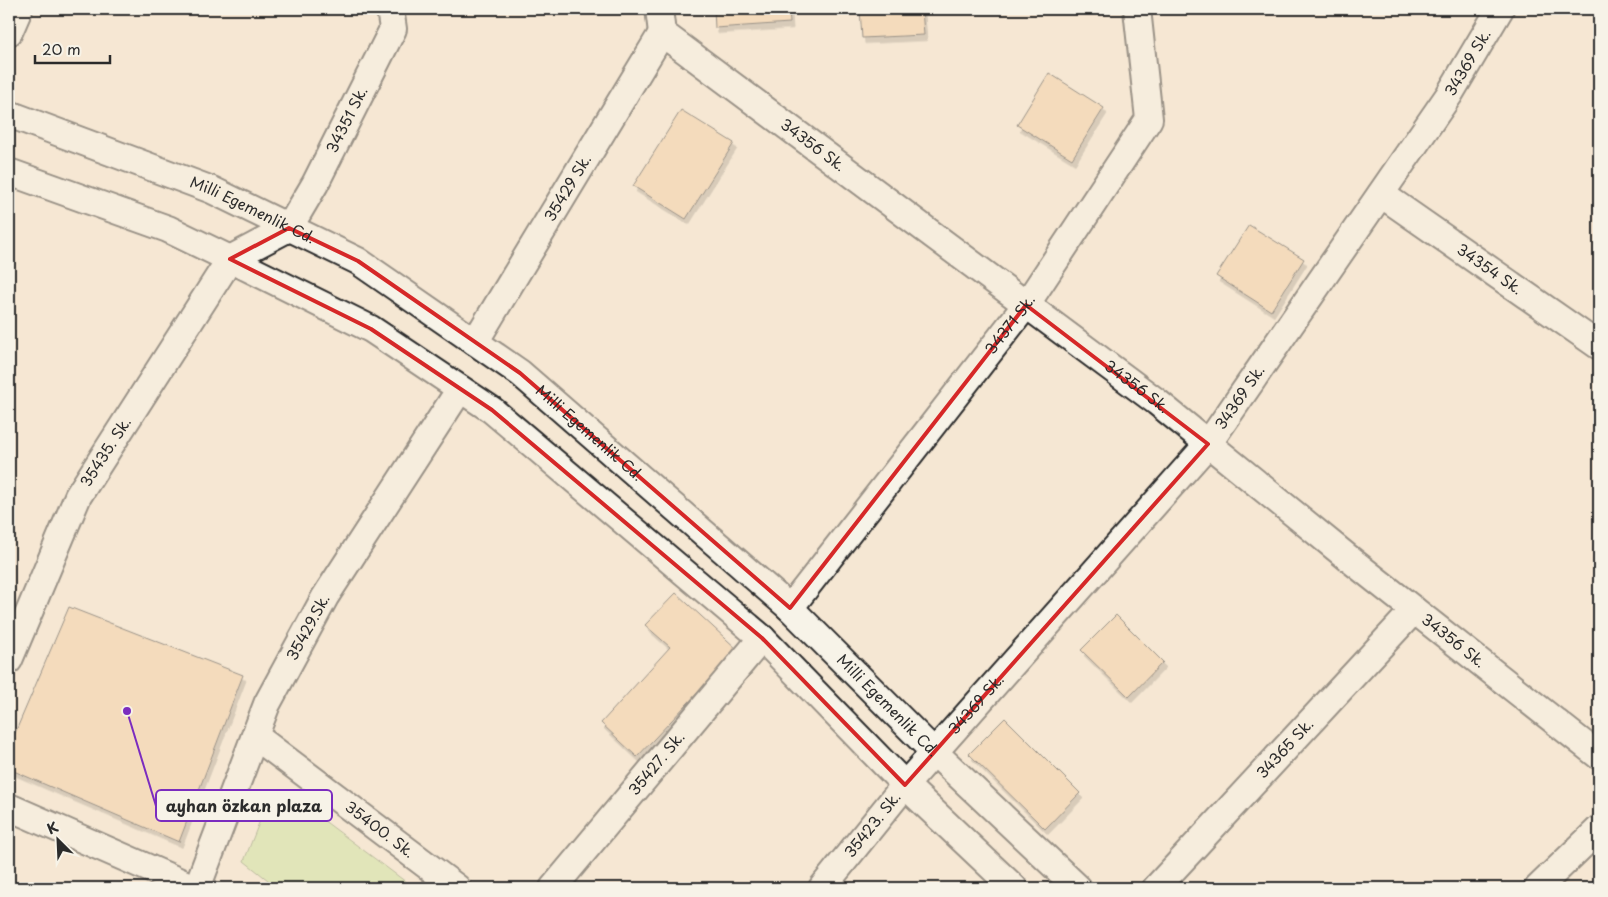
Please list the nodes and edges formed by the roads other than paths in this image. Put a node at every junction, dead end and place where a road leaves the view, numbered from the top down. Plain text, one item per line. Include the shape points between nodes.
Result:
1 (19, 9) edge
2 (390, 9) edge
3 (1137, 9) edge
4 (1500, 9) edge
5 (660, 21) edge
6 (9, 32) edge
7 (9, 114) edge
8 (9, 172) edge
9 (1381, 194) junction
10 (289, 228) junction
11 (230, 259) junction
12 (1026, 304) junction
13 (1595, 334) edge
14 (475, 342) junction
15 (460, 389) junction
16 (1208, 444) junction
17 (790, 608) junction
18 (1414, 610) junction
19 (762, 638) junction
20 (9, 660) edge
21 (255, 736) junction
22 (934, 752) junction
23 (1599, 756) edge
24 (905, 784) junction
25 (9, 807) edge
26 (1599, 829) edge
27 (196, 888) edge
28 (457, 888) edge
29 (552, 888) edge
30 (822, 888) edge
31 (1014, 888) edge
32 (1078, 888) edge
33 (1156, 888) edge
34 (1538, 888) edge

1 - 6 street
2 - 10 street, 34351 Sk. via 393,29 379,60
3 - 12 street, 34371 Sk. via 1149,119
4 - 9 street, 34369 Sk. via 1449,95
5 - 12 street, 34356 Sk.
5 - 14 street, 35429 Sk.
7 - 10 street, Milli Egemenlik Cd. via 212,190
8 - 11 street via 168,229
9 - 13 street, 34354 Sk.
9 - 16 street, 34369 Sk.
10 - 11 street
10 - 14 street, Milli Egemenlik Cd. via 358,261
11 - 15 street via 371,329
11 - 20 street, 35435. Sk. via 78,496
12 - 16 street, 34356 Sk.
12 - 17 street, 34371 Sk.
14 - 17 street, Milli Egemenlik Cd. via 520,373
15 - 19 street via 492,410
15 - 21 street, 35429.Sk. via 325,597 267,704
16 - 18 street, 34356 Sk.
16 - 22 street, 34369 Sk.
17 - 22 street, Milli Egemenlik Cd.
18 - 23 street, 34356 Sk.
18 - 33 street, 34365 Sk.
19 - 24 street
19 - 29 street, 35427. Sk.
21 - 27 street, 35429.Sk.
21 - 28 street, 35400. Sk.
22 - 24 street, 34369 Sk.
22 - 32 street, Milli Egemenlik Cd.
24 - 30 street, 35423. Sk.
24 - 31 street
25 - 27 street
26 - 34 street

